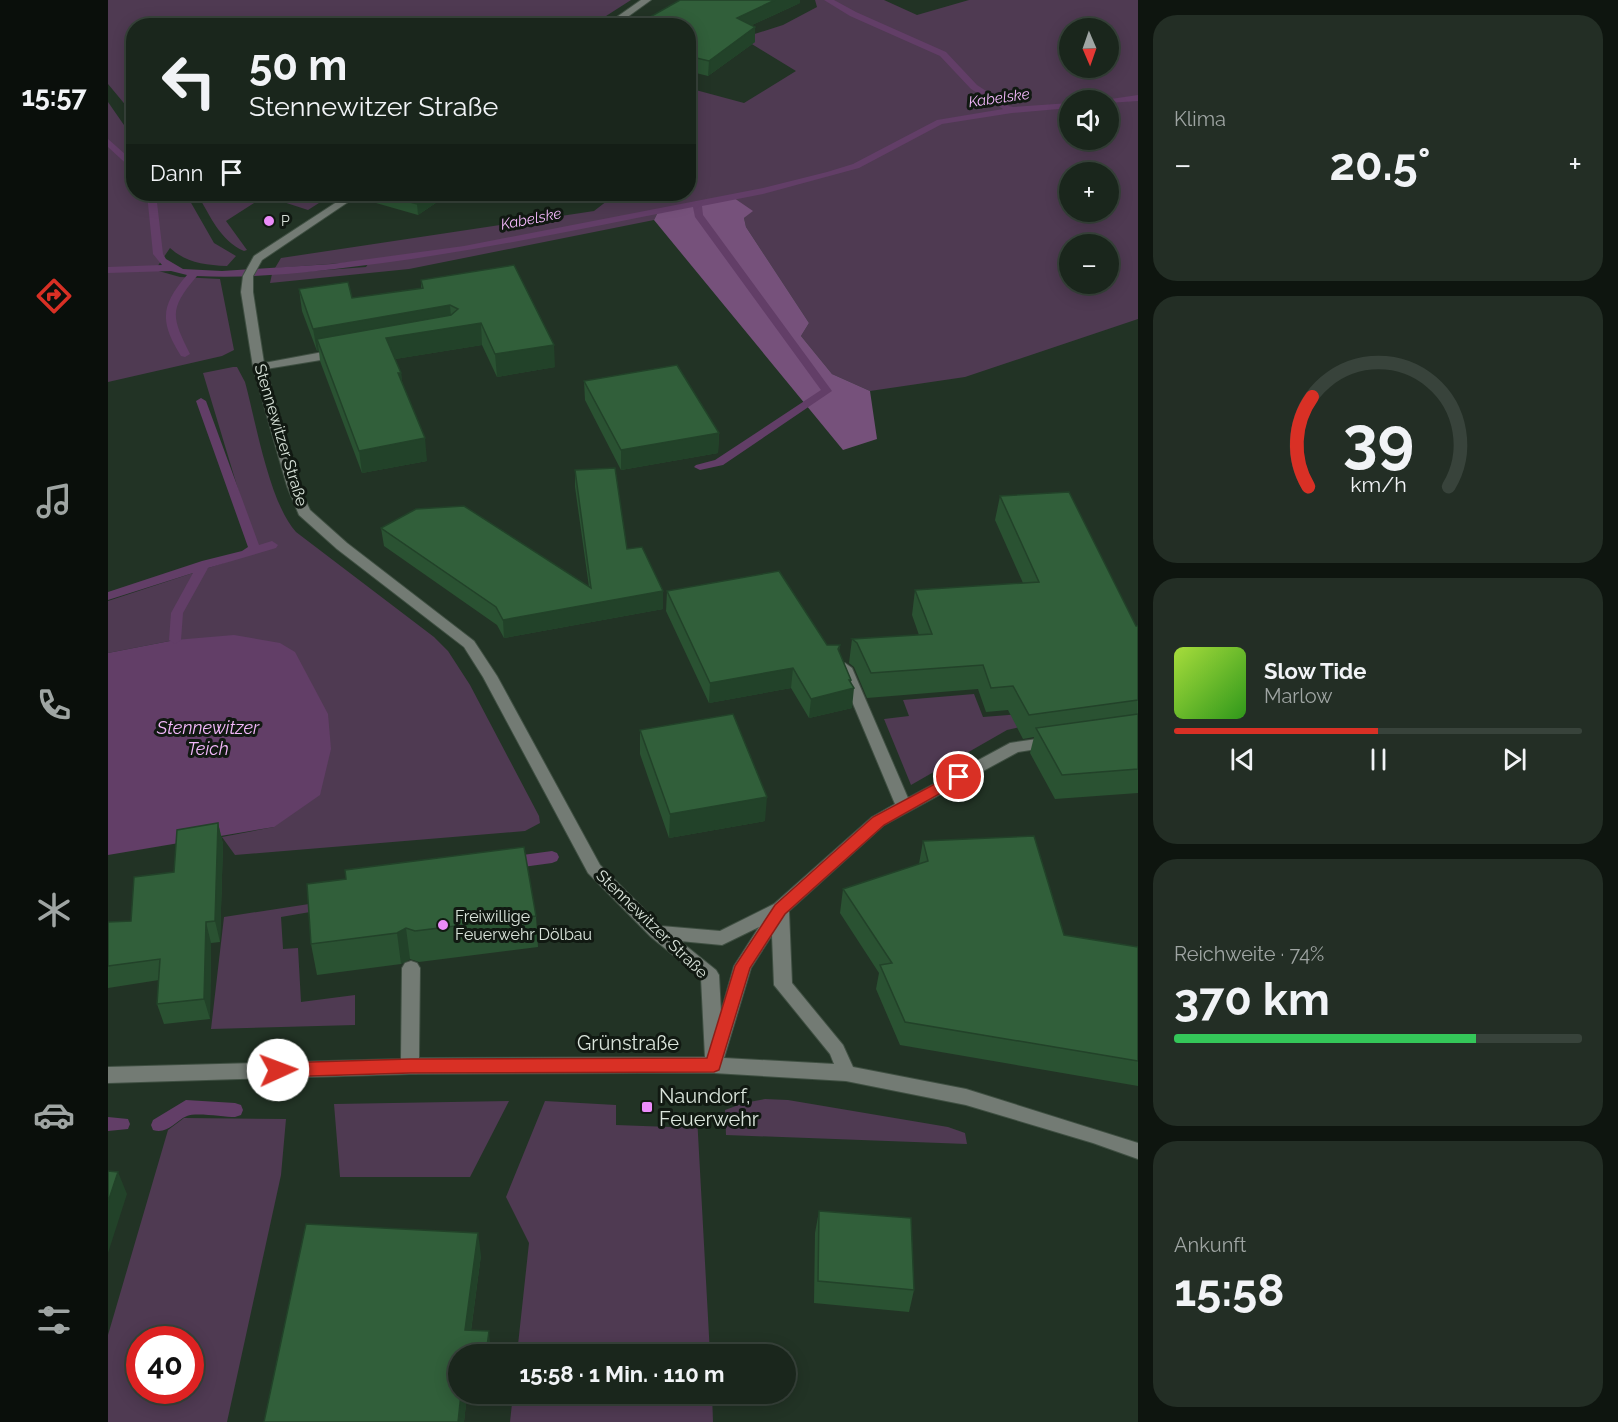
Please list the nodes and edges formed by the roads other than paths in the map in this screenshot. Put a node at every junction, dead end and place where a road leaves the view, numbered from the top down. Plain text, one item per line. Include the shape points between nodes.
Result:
1 (647, 0) edge
2 (620, 18) edge
3 (345, 201) edge
4 (348, 351) edge
5 (259, 367) junction
6 (845, 668) edge
7 (1071, 739) edge
8 (904, 806) junction
9 (780, 909) junction
10 (657, 932) junction
11 (411, 968) dead end
12 (714, 1065) junction
13 (410, 1066) junction
14 (846, 1072) junction
15 (108, 1075) edge
16 (1138, 1151) edge

1 - 2 street
3 - 5 street, Stennewitzer Straße via 251,268 247,284
4 - 5 street
5 - 10 street, Stennewitzer Straße via 304,512 469,644 594,869
6 - 8 street
7 - 8 street via 1015,747
8 - 9 street via 878,821
9 - 10 street via 722,938
9 - 12 street via 743,966
9 - 14 street via 783,985 837,1050
10 - 12 street, Stennewitzer Straße via 710,975
11 - 13 street
12 - 13 street, Grünstraße
12 - 14 street, Grünstraße
13 - 15 street, Grünstraße
14 - 16 street, Grünstraße via 966,1098

